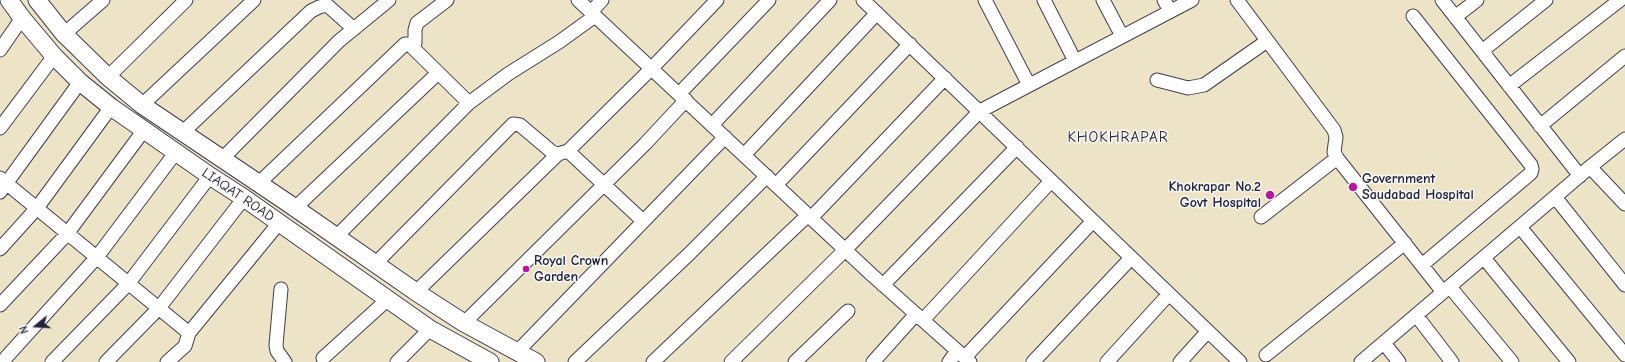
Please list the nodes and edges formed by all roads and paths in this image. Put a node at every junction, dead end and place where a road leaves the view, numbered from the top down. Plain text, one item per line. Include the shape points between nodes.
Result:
1 (10, 0) edge
2 (37, 0) edge
3 (103, 0) edge
4 (186, 0) edge
5 (254, 0) edge
6 (389, 0) edge
7 (447, 0) edge
8 (578, 0) edge
9 (602, 0) edge
10 (717, 0) edge
11 (769, 0) edge
12 (830, 0) edge
13 (863, 0) edge
14 (985, 0) edge
15 (1044, 0) edge
16 (1103, 0) edge
17 (1192, 0) edge
18 (1238, 0) edge
19 (1442, 0) edge
20 (1477, 0) edge
21 (1546, 0) edge
22 (1620, 0) edge
23 (1167, 5) edge
24 (877, 13) junction
25 (593, 14) junction
26 (1413, 16) dead end
27 (1455, 17) junction
28 (22, 18) junction
29 (354, 29) junction
30 (64, 34) junction
31 (1122, 36) junction
32 (1267, 41) junction
33 (910, 44) junction
34 (412, 48) junction
35 (0, 50) edge
36 (1482, 51) junction
37 (54, 56) junction
38 (1625, 56) edge
39 (1075, 61) junction
40 (652, 68) junction
41 (438, 73) junction
42 (108, 77) junction
43 (945, 78) junction
44 (1157, 80) dead end
45 (80, 82) junction
46 (1029, 85) junction
47 (1509, 86) junction
48 (682, 97) junction
49 (469, 103) junction
50 (142, 105) junction
51 (111, 107) junction
52 (980, 111) junction
53 (712, 125) junction
54 (1540, 126) junction
55 (0, 128) edge
56 (144, 130) junction
57 (183, 132) junction
58 (725, 137) junction
59 (1625, 139) edge
60 (1017, 147) junction
61 (176, 152) junction
62 (563, 153) junction
63 (744, 155) junction
64 (1337, 158) junction
65 (222, 159) junction
66 (1590, 167) junction
67 (210, 176) junction
68 (766, 176) junction
69 (1580, 176) junction
70 (1052, 181) junction
71 (259, 184) junction
72 (604, 184) junction
73 (2, 185) edge
74 (776, 186) junction
75 (1555, 197) junction
76 (244, 198) junction
77 (1625, 204) edge
78 (37, 208) junction
79 (295, 208) junction
80 (809, 216) junction
81 (1261, 217) dead end
82 (643, 221) junction
83 (1093, 221) junction
84 (279, 223) junction
85 (1520, 227) junction
86 (67, 234) junction
87 (336, 237) junction
88 (1405, 243) junction
89 (0, 249) edge
90 (845, 250) junction
91 (97, 257) junction
92 (1131, 258) junction
93 (1484, 258) junction
94 (375, 264) junction
95 (1422, 265) junction
96 (128, 284) junction
97 (1625, 284) edge
98 (883, 285) junction
99 (281, 289) dead end
100 (1446, 289) junction
101 (416, 292) junction
102 (1170, 294) junction
103 (387, 300) junction
104 (0, 305) edge
105 (158, 308) junction
106 (848, 311) dead end
107 (1416, 315) junction
108 (919, 317) junction
109 (464, 323) junction
110 (430, 329) junction
111 (1208, 331) junction
112 (189, 333) junction
113 (1384, 343) junction
114 (517, 352) junction
115 (1266, 355) dead end
116 (1625, 355) edge
117 (964, 357) edge
118 (323, 358) dead end
119 (2, 362) edge
120 (52, 362) edge
121 (106, 362) edge
122 (168, 362) edge
123 (285, 362) edge
124 (396, 362) edge
125 (490, 362) edge
126 (536, 362) edge
127 (575, 362) edge
128 (653, 362) edge
129 (731, 362) edge
130 (795, 362) edge
131 (872, 362) edge
132 (949, 362) edge
133 (1033, 362) edge
134 (1107, 362) edge
135 (1180, 362) edge
136 (1240, 362) edge
137 (1361, 362) edge
138 (1399, 362) edge
139 (1452, 362) edge
140 (1512, 362) edge
141 (1569, 362) edge

1 - 28 main road, LIAQAT ROAD
2 - 30 main road
3 - 30 street
4 - 42 street
5 - 50 street
6 - 29 street
7 - 34 street via 417,23
8 - 25 street
9 - 25 street
10 - 40 street
11 - 48 street
12 - 53 street
13 - 24 street
14 - 46 street
15 - 39 street
16 - 31 street
17 - 23 street
18 - 32 street
19 - 27 street
20 - 27 street
21 - 36 street
22 - 47 street
23 - 31 street
24 - 33 street
24 - 63 street
25 - 40 street
25 - 49 street via 559,42 508,74
26 - 95 street via 1532,169 1531,173
27 - 36 street
28 - 35 street
28 - 37 main road, LIAQAT ROAD
29 - 57 street via 327,5 311,11
29 - 65 street
30 - 42 main road
31 - 39 street
32 - 44 street via 1204,85 1188,88
32 - 64 street via 1334,130 1334,152
33 - 43 street
33 - 74 street
34 - 41 street
34 - 71 street via 405,44
36 - 47 street
37 - 45 main road, LIAQAT ROAD
37 - 55 street
38 - 54 street
39 - 46 street
40 - 48 street
40 - 62 street
41 - 49 street
41 - 79 street
42 - 50 main road
43 - 52 street
43 - 80 street
45 - 51 main road, LIAQAT ROAD
45 - 73 street
46 - 52 street
47 - 54 street
48 - 53 street
48 - 72 street via 645,144
49 - 87 street
50 - 57 main road
51 - 56 main road, LIAQAT ROAD
51 - 78 street
52 - 60 street
52 - 90 street
53 - 58 street
54 - 69 street
56 - 61 main road, LIAQAT ROAD
56 - 86 street
57 - 65 main road
58 - 63 street
58 - 82 street
59 - 66 street
60 - 70 street
60 - 98 street
61 - 67 main road, LIAQAT ROAD
61 - 91 street
62 - 72 street
62 - 94 street via 552,152 520,125 513,124
62 - 101 street
63 - 68 street
64 - 81 street
64 - 88 street
65 - 71 main road
66 - 69 street
66 - 77 street
67 - 76 main road, LIAQAT ROAD
67 - 96 street
68 - 74 street
68 - 127 street via 689,254
69 - 75 street
70 - 83 street
70 - 108 street
71 - 79 main road
72 - 82 street
72 - 109 street
73 - 78 street
74 - 80 street
75 - 85 street
75 - 97 street
76 - 84 main road, LIAQAT ROAD
76 - 105 street
78 - 86 street
78 - 89 street
79 - 87 main road
80 - 90 street
80 - 128 street
82 - 114 street
83 - 92 street
83 - 117 street
84 - 103 main road, LIAQAT ROAD
84 - 112 street
85 - 93 street
85 - 116 street
86 - 91 street
86 - 104 street
87 - 94 main road
88 - 95 street
88 - 115 street
90 - 98 street
90 - 129 street
91 - 96 street
91 - 119 street
92 - 102 street
92 - 133 street
93 - 100 street
93 - 141 street
94 - 101 main road
95 - 100 street
96 - 105 street
96 - 120 street
98 - 108 street
99 - 123 street via 276,345 280,357
100 - 107 street
100 - 140 street
101 - 109 main road
102 - 111 street
102 - 134 street
103 - 110 main road, LIAQAT ROAD
103 - 118 street
105 - 112 street
105 - 121 street
106 - 130 street
107 - 113 street
107 - 139 street
108 - 117 street
108 - 131 street
109 - 114 main road
110 - 124 street
110 - 125 main road, LIAQAT ROAD
111 - 135 street
111 - 136 street
112 - 122 street via 185,346
113 - 137 street
113 - 138 street
114 - 126 main road
117 - 132 street

